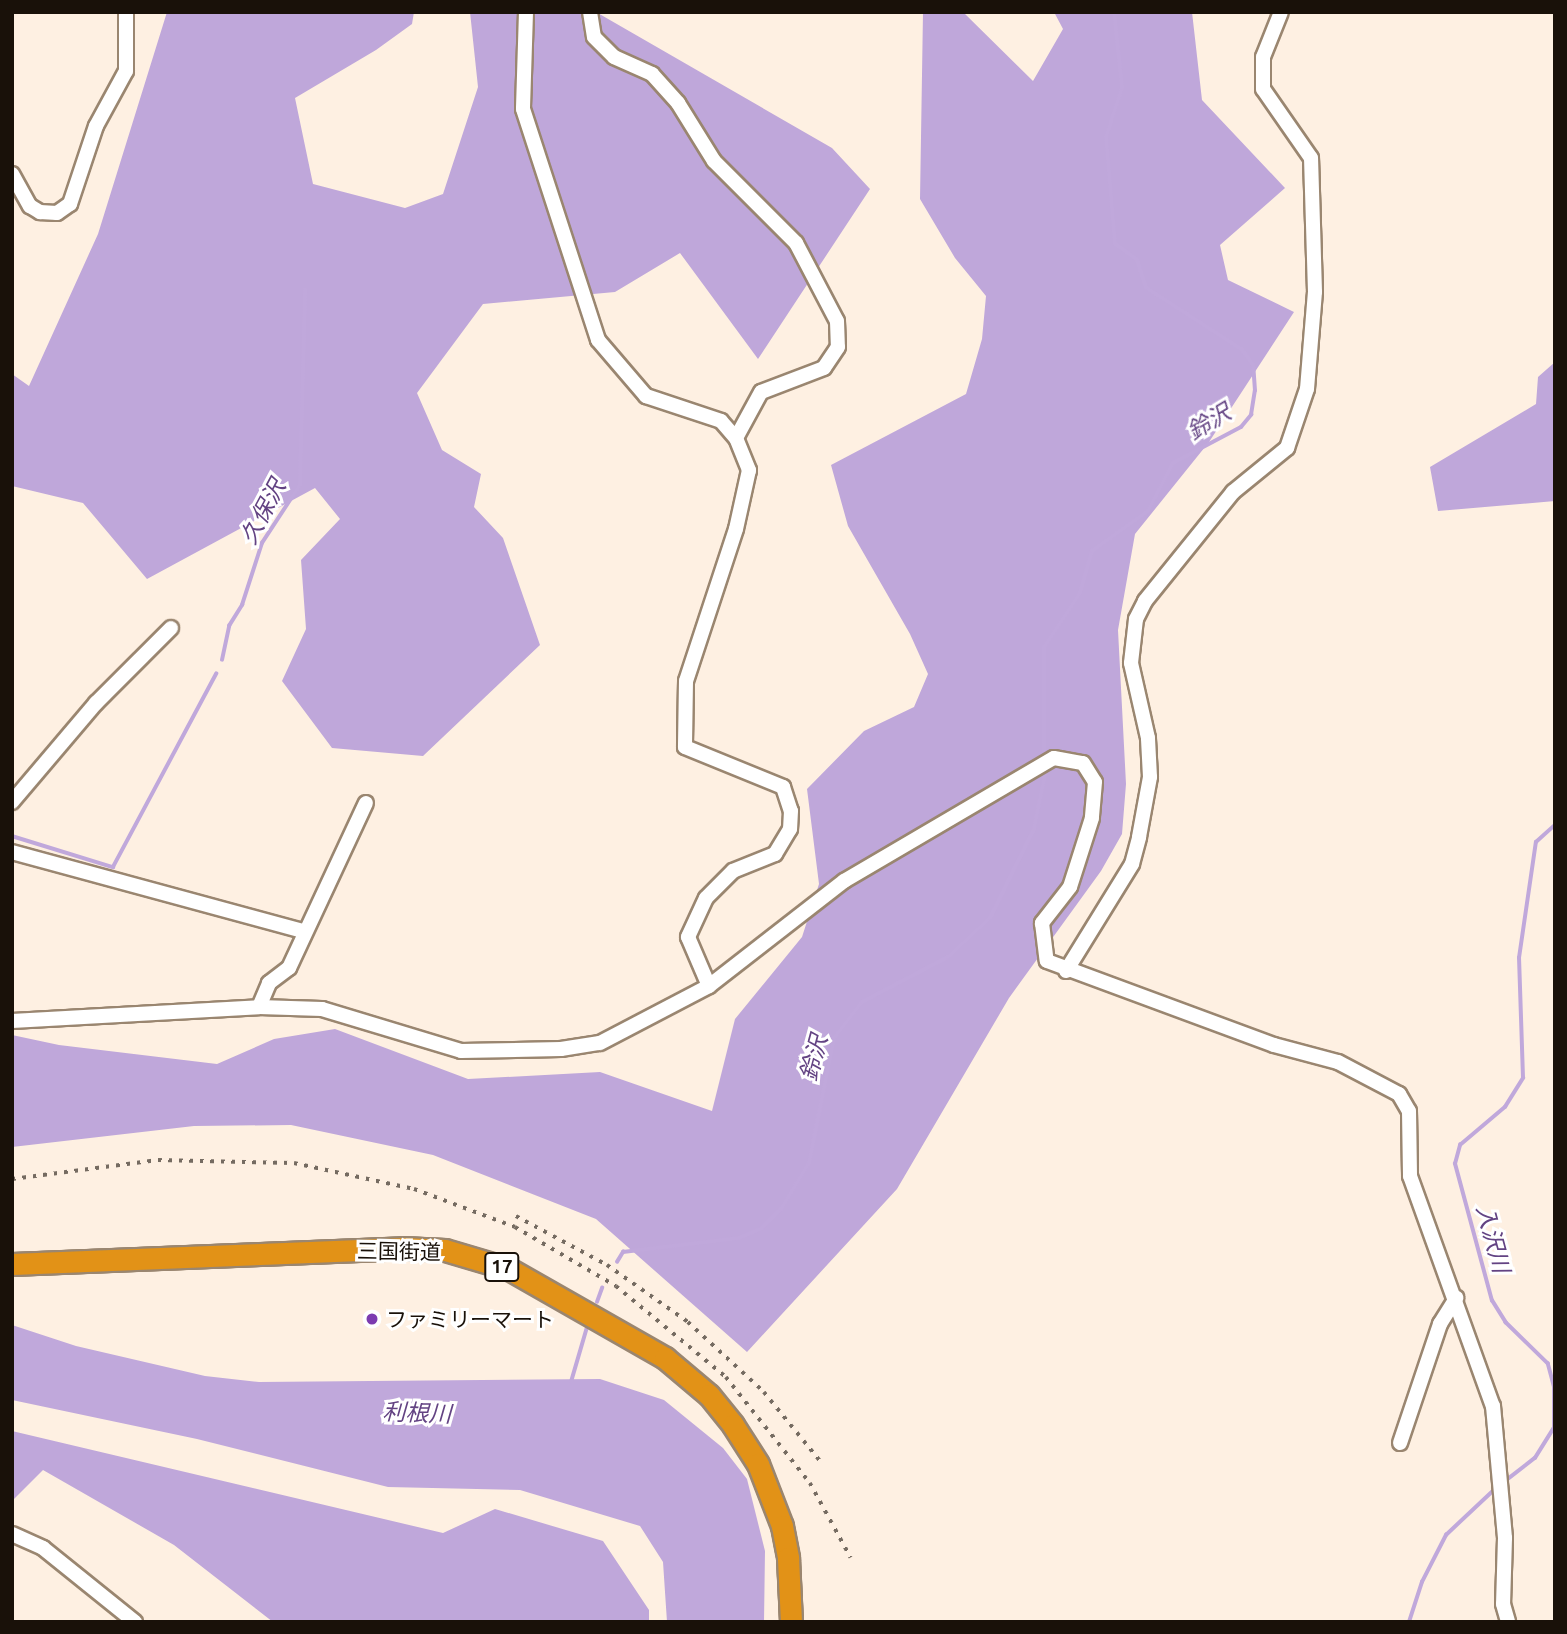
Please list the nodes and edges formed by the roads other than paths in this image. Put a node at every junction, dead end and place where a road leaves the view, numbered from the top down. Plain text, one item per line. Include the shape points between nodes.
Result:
1 (126, 12) edge
2 (526, 12) edge
3 (590, 12) edge
4 (1281, 12) edge
5 (12, 174) edge
6 (736, 438) junction
7 (172, 628) dead end
8 (12, 802) edge
9 (366, 803) dead end
10 (12, 852) edge
11 (303, 931) junction
12 (1066, 971) junction
13 (709, 986) junction
14 (259, 1007) junction
15 (12, 1021) edge
16 (12, 1265) edge
17 (1455, 1298) junction
18 (1400, 1443) dead end
19 (12, 1534) edge
20 (135, 1622) edge
21 (791, 1622) edge
22 (1508, 1622) edge

1 - 5 street via 126,71 96,126 71,204 50,214 35,210
2 - 6 street via 523,109 598,340 646,396 721,421
3 - 6 street via 594,37 614,57 652,74 678,103 714,161 796,243 837,321 838,347 824,368 761,392
4 - 12 street via 1263,57 1263,89 1311,158 1315,292 1307,389 1287,448 1233,492 1145,601 1136,620 1131,663 1148,738 1150,777 1139,837 1132,864
6 - 13 street via 749,470 736,528 686,681 685,747 783,787 791,811 790,829 775,854 733,870 706,898 688,937
7 - 8 street via 88,712
9 - 11 street
10 - 11 street
11 - 14 street via 289,968 269,983
12 - 13 street via 1047,961 1042,923 1070,887 1085,851 1094,782 1083,763 1054,758 844,881
12 - 17 street via 1274,1045 1338,1062 1399,1094 1409,1111 1410,1176
13 - 14 street via 600,1043 561,1049 461,1051 321,1009
14 - 15 street
16 - 21 highway, 三国街道 / 17 via 403,1248 445,1250 509,1269 666,1359 709,1395 733,1425 758,1464 782,1526
17 - 18 street via 1440,1324
17 - 22 street via 1493,1406 1502,1493 1503,1604
19 - 20 street via 43,1549

